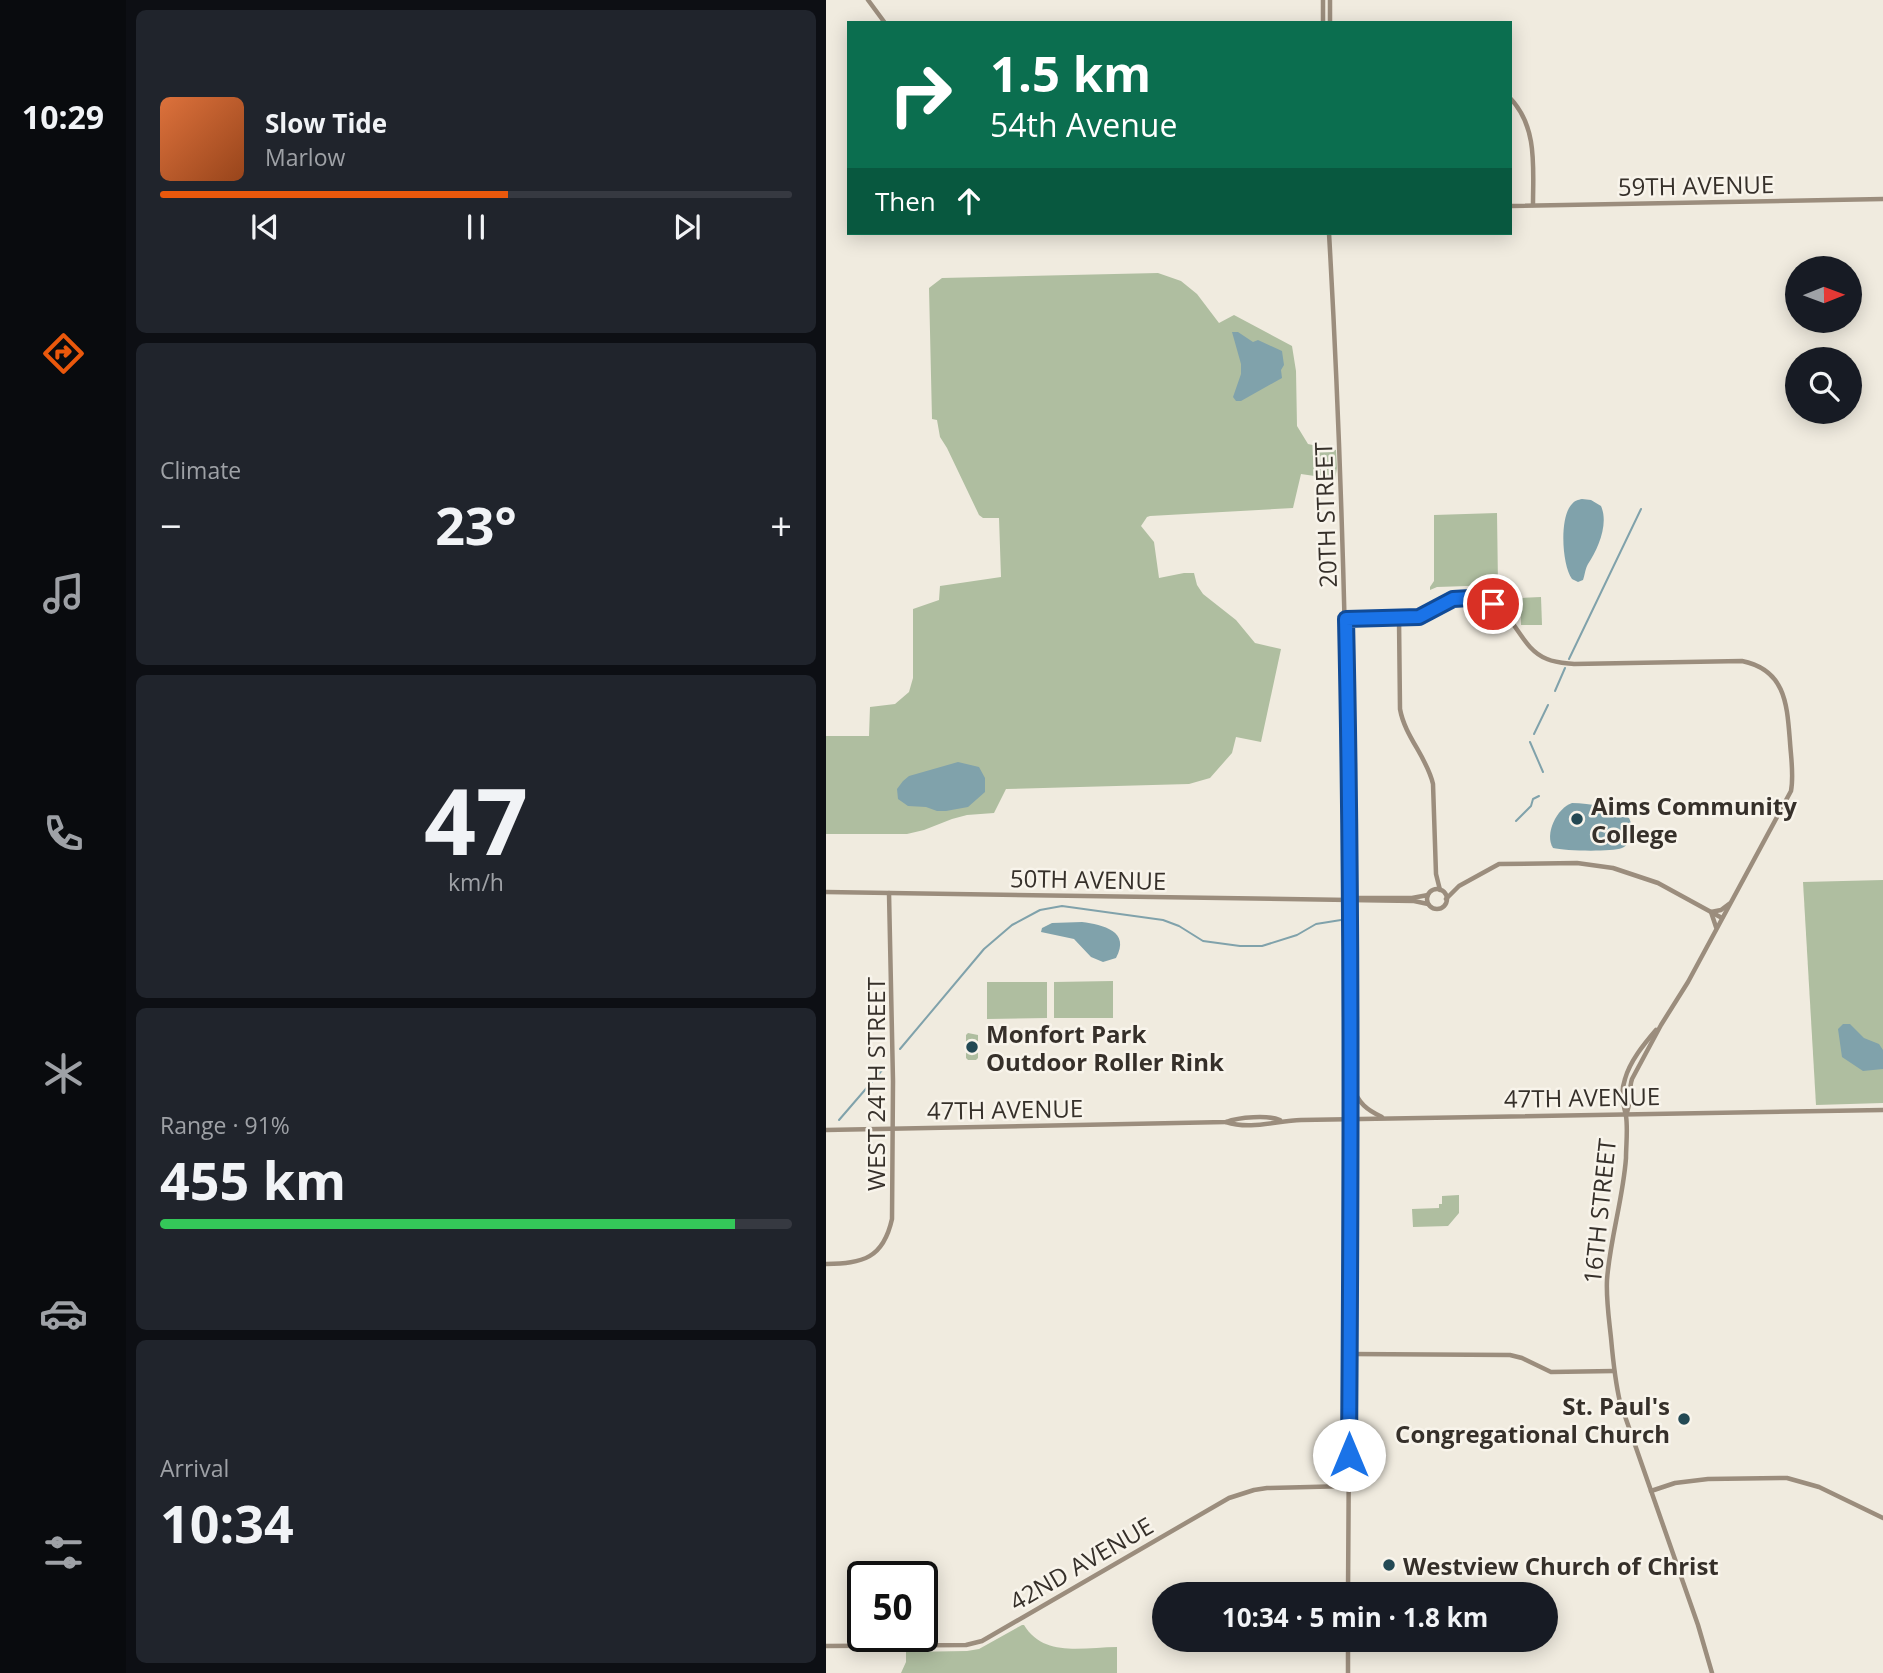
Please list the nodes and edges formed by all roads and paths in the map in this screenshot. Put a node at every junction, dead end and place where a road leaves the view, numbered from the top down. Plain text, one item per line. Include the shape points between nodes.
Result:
1 (868, 0) edge
2 (1323, 0) edge
3 (1330, 0) edge
4 (884, 21) edge
5 (1323, 21) edge
6 (1330, 21) edge
7 (1512, 99) edge
8 (1883, 199) edge
9 (1533, 205) junction
10 (1512, 206) edge
11 (1329, 235) edge
12 (1346, 619) junction
13 (1399, 619) junction
14 (1436, 874) junction
15 (1459, 886) junction
16 (1441, 891) junction
17 (826, 892) edge
18 (1429, 893) junction
19 (889, 894) junction
20 (1446, 899) junction
21 (1350, 900) junction
22 (1429, 904) junction
23 (1730, 904) junction
24 (1711, 912) junction
25 (1722, 918) junction
26 (1716, 930) junction
27 (1351, 1081) junction
28 (1883, 1110) edge
29 (1626, 1114) junction
30 (1351, 1119) junction
31 (1386, 1119) junction
32 (893, 1129) junction
33 (826, 1130) edge
34 (826, 1264) edge
35 (1349, 1354) junction
36 (1614, 1371) junction
37 (1349, 1486) junction
38 (1651, 1491) junction
39 (1883, 1518) edge
40 (1348, 1582) edge
41 (826, 1646) edge
42 (1348, 1652) edge
43 (1348, 1673) edge
44 (1712, 1673) edge

1 - 4 street
2 - 5 street
3 - 6 street
7 - 9 street via 1532,139
8 - 9 street, 59TH AVENUE
9 - 10 street, 59TH AVENUE
11 - 12 street, 20TH STREET
12 - 13 street, 16TH STREET
12 - 21 street, 20TH STREET
13 - 14 street via 1400,709 1432,780
13 - 23 street, 16TH STREET via 1419,617 1453,599 1470,598 1497,607 1533,650 1558,663 1742,661 1768,672 1778,682 1785,701 1792,784
14 - 16 street
14 - 18 street
15 - 16 street
15 - 20 street
15 - 24 street via 1499,864 1577,863 1647,878
16 - 18 street
16 - 20 street
17 - 19 street, 50TH AVENUE
18 - 21 street, 50TH AVENUE via 1417,898
18 - 22 street
19 - 21 street, 50TH AVENUE
19 - 32 street, WEST 24TH STREET
20 - 22 street via 1440,908
21 - 22 street, 50TH AVENUE
21 - 27 street, 20TH STREET
23 - 24 street
23 - 25 street, 16TH STREET
24 - 25 street
24 - 26 street
25 - 26 street, 16TH STREET
26 - 29 street, 16TH STREET via 1661,1026 1625,1076 1622,1108
27 - 30 street, 20TH STREET
27 - 31 street via 1362,1105
28 - 29 street, 47TH AVENUE
29 - 31 street, 47TH AVENUE
29 - 36 street, 16TH STREET via 1625,1169 1607,1278
30 - 31 street, 47TH AVENUE
30 - 32 street, 47TH AVENUE via 1281,1121 1274,1117
30 - 35 street, 20TH STREET
32 - 33 street, 47TH AVENUE
32 - 34 street, WEST 24TH STREET via 890,1231 876,1251 861,1261
35 - 36 street via 1510,1355 1551,1372
35 - 37 street, 20TH STREET
36 - 38 street, 16TH STREET
37 - 40 street, 20TH STREET
37 - 41 street, 42ND AVENUE via 1267,1488 1229,1498 982,1641
38 - 39 street via 1706,1479 1787,1478 1819,1487
38 - 44 street, 16TH STREET
42 - 43 street

